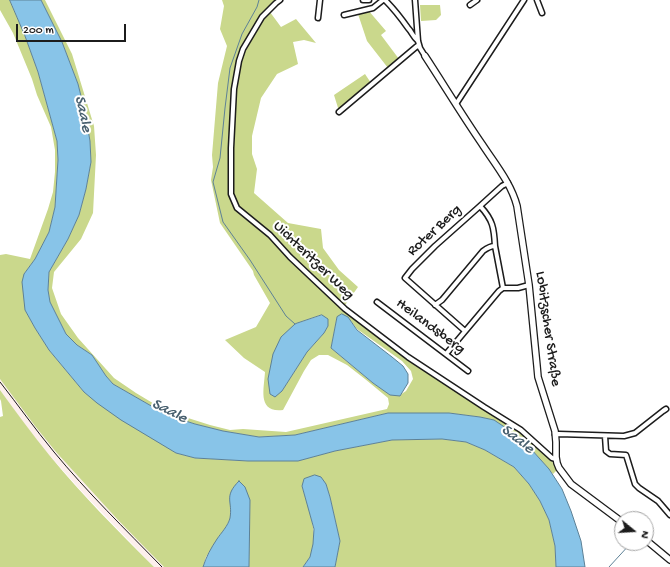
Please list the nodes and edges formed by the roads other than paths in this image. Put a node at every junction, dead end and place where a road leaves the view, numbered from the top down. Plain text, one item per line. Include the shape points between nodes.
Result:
1 (280, 0) edge
2 (320, 0) edge
3 (362, 0) edge
4 (369, 0) edge
5 (384, 0) edge
6 (415, 0) edge
7 (477, 0) edge
8 (524, 0) edge
9 (537, 0) edge
10 (470, 5) dead end
11 (542, 13) dead end
12 (344, 15) dead end
13 (318, 18) dead end
14 (419, 45) junction
15 (425, 56) joint
16 (456, 104) junction
17 (339, 112) dead end
18 (508, 183) junction
19 (480, 206) junction
20 (495, 246) junction
21 (529, 285) junction
22 (503, 288) junction
23 (377, 302) dead end
24 (435, 305) junction
25 (465, 331) junction
26 (446, 354) junction
27 (468, 371) dead end
28 (666, 410) dead end
29 (555, 435) junction
30 (606, 436) junction
31 (556, 460) junction
32 (670, 515) edge
33 (614, 516) edge
34 (654, 547) edge
35 (670, 560) edge

1 - 31 street, Uichteritzer Weg via 262,17 243,48 239,61 234,89 231,163 231,194 237,208 270,235 345,309 408,357 522,430
2 - 13 street
3 - 4 street
5 - 12 street via 370,9
5 - 14 street via 398,13
6 - 14 street
7 - 10 street
8 - 16 street
9 - 11 street
14 - 15 street
14 - 17 street
15 - 16 street, Lobitzscher Straße
16 - 18 street, Lobitzscher Straße
18 - 19 street
18 - 21 street, Lobitzscher Straße via 518,206
19 - 20 street, Roter Berg via 492,224
19 - 24 street, Roter Berg via 434,246 404,278
20 - 22 street, Roter Berg
20 - 24 street via 486,248
21 - 22 street
21 - 29 street, Lobitzscher Straße via 538,377
22 - 25 street
23 - 26 street, Heilandsberg
24 - 25 street, Roter Berg
25 - 26 street
26 - 27 street, Heilandsberg
28 - 30 street via 636,433
29 - 30 street
29 - 31 street, Lobitzscher Straße
30 - 32 street via 606,451 610,454 626,455 635,484 658,501
31 - 33 street, Lobitzscher Straße via 570,484
34 - 35 street

